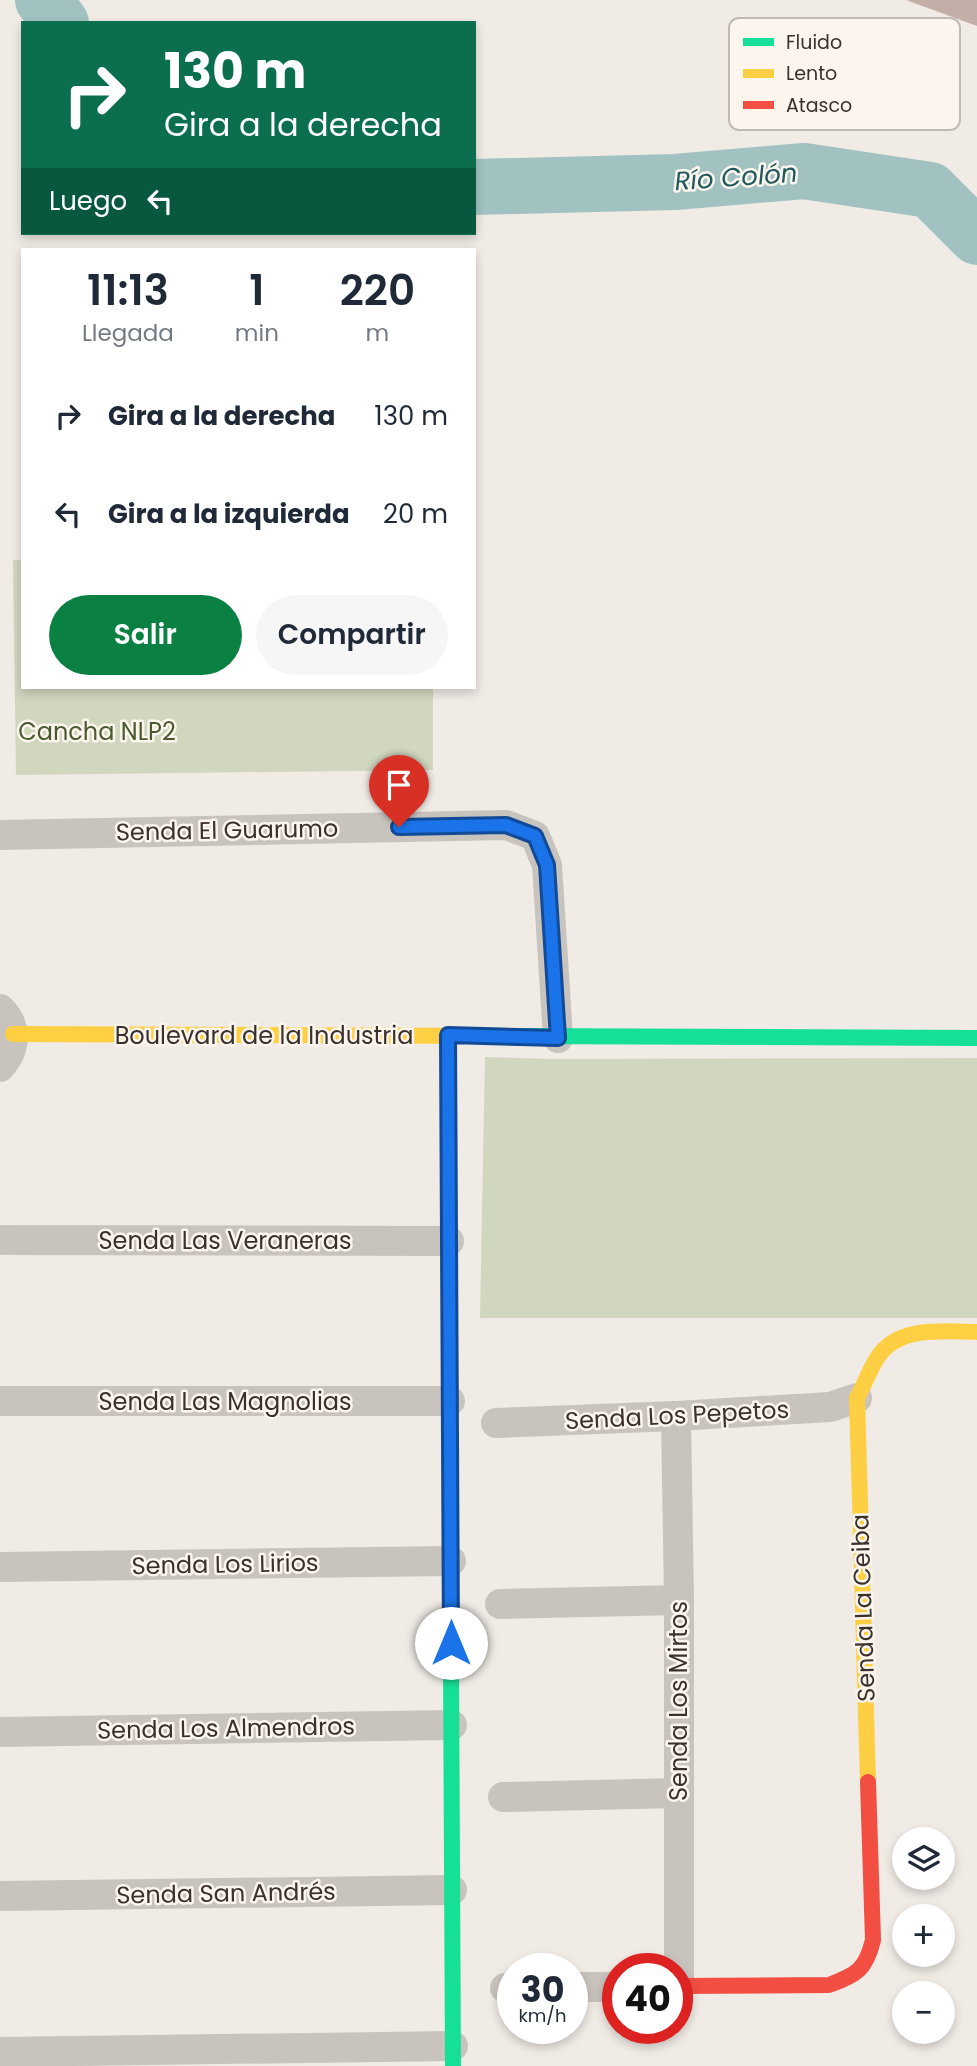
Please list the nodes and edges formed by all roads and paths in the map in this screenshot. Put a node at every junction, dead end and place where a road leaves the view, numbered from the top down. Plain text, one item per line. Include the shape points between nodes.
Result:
1 (0, 835) edge
2 (7, 1021) edge
3 (448, 1035) junction
4 (558, 1038) junction
5 (977, 1038) edge
6 (0, 1067) edge
7 (0, 1240) edge
8 (449, 1241) junction
9 (977, 1332) edge
10 (857, 1398) junction
11 (0, 1401) edge
12 (450, 1401) junction
13 (676, 1416) junction
14 (496, 1423) dead end
15 (450, 1561) junction
16 (0, 1567) edge
17 (678, 1600) junction
18 (500, 1604) dead end
19 (452, 1725) junction
20 (0, 1731) edge
21 (678, 1793) junction
22 (503, 1797) dead end
23 (452, 1890) junction
24 (0, 1896) edge
25 (678, 1953) edge
26 (693, 1986) edge
27 (0, 2052) edge
28 (453, 2056) edge

1 - 4 street, Senda El Guarumo via 506,825 535,836 547,865
2 - 3 street, Boulevard de la Industria
2 - 6 street via 13,1046
3 - 4 street, Boulevard de la Industria
3 - 8 street
4 - 5 street, Boulevard de la Industria
7 - 8 street, Senda Las Veraneras
8 - 12 street
9 - 10 street, Senda La Ceiba via 928,1332 900,1338 881,1352
10 - 13 street, Senda Los Pepetos via 830,1407
10 - 26 street, Senda La Ceiba via 870,1955 863,1969 829,1985
11 - 12 street, Senda Las Magnolias
12 - 15 street
13 - 14 street, Senda Los Pepetos
13 - 17 street, Senda Los Mirtos
15 - 16 street, Senda Los Lirios
15 - 19 street
17 - 18 street
17 - 21 street, Senda Los Mirtos
19 - 20 street, Senda Los Almendros
19 - 23 street
21 - 22 street
21 - 25 street, Senda Los Mirtos
23 - 24 street, Senda San Andrés
23 - 28 street
27 - 28 street

